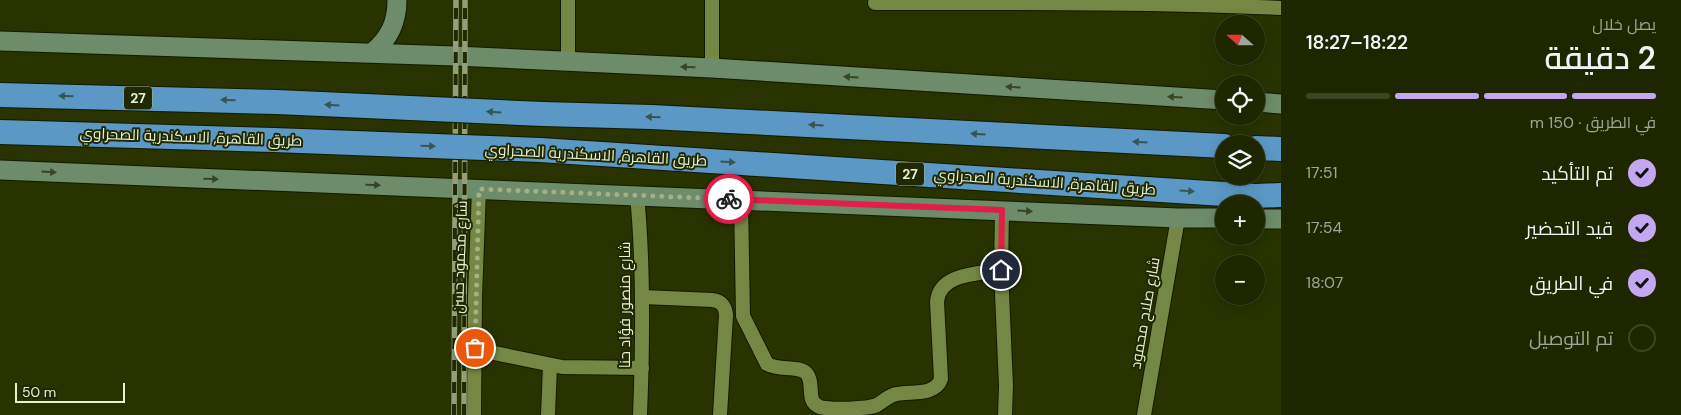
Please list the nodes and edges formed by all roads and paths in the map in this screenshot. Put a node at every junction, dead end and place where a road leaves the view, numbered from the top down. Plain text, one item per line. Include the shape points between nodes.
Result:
1 (397, 0) edge
2 (568, 0) edge
3 (712, 0) edge
4 (875, 4) dead end
5 (1281, 8) edge
6 (0, 41) edge
7 (373, 52) junction
8 (568, 62) junction
9 (712, 68) junction
10 (0, 95) edge
11 (1215, 99) edge
12 (1265, 103) edge
13 (1281, 104) edge
14 (0, 132) edge
15 (1215, 146) edge
16 (1265, 148) edge
17 (1281, 149) edge
18 (0, 170) edge
19 (479, 189) junction
20 (637, 195) junction
21 (1281, 195) edge
22 (741, 199) junction
23 (1002, 210) junction
24 (1178, 218) junction
25 (1215, 218) edge
26 (1265, 218) edge
27 (1281, 219) edge
28 (1001, 270) junction
29 (643, 297) junction
30 (475, 348) junction
31 (550, 366) junction
32 (642, 368) junction
33 (474, 415) edge
34 (548, 415) edge
35 (640, 415) edge
36 (720, 415) edge
37 (1005, 415) edge
38 (1144, 415) edge

1 - 7 street via 392,28
2 - 8 street
3 - 9 street
4 - 5 street via 1036,3
6 - 7 street
7 - 8 street
9 -> 8 street
11 -> 9 street
15 -> 10 highway, 27, bridge via 651,117
12 - 13 street
14 -> 21 highway, طريق القاهرة, الاسكندرية الصحراوي / 27, bridge via 540,150 1255,196
16 - 17 highway
18 -> 19 street
19 - 20 street
19 - 30 street, شارع محمود حسن
20 - 22 street
20 - 29 street, شارع منصور فؤاد حنا
22 - 23 street
22 - 28 street via 743,316 767,364 805,372 810,380 811,398 820,407 865,408 892,395 936,386 941,379 939,290 953,279
23 -> 24 street
23 - 28 street
24 - 25 street
24 - 38 street, شارع صلاح محمود
26 - 27 street
28 - 37 street
29 - 32 street, شارع منصور فؤاد حنا
29 - 36 street via 712,300 722,304 726,315
30 - 31 street
30 - 33 street, شارع محمود حسن
31 - 32 street
31 - 34 street
32 - 35 street, شارع منصور فؤاد حنا

